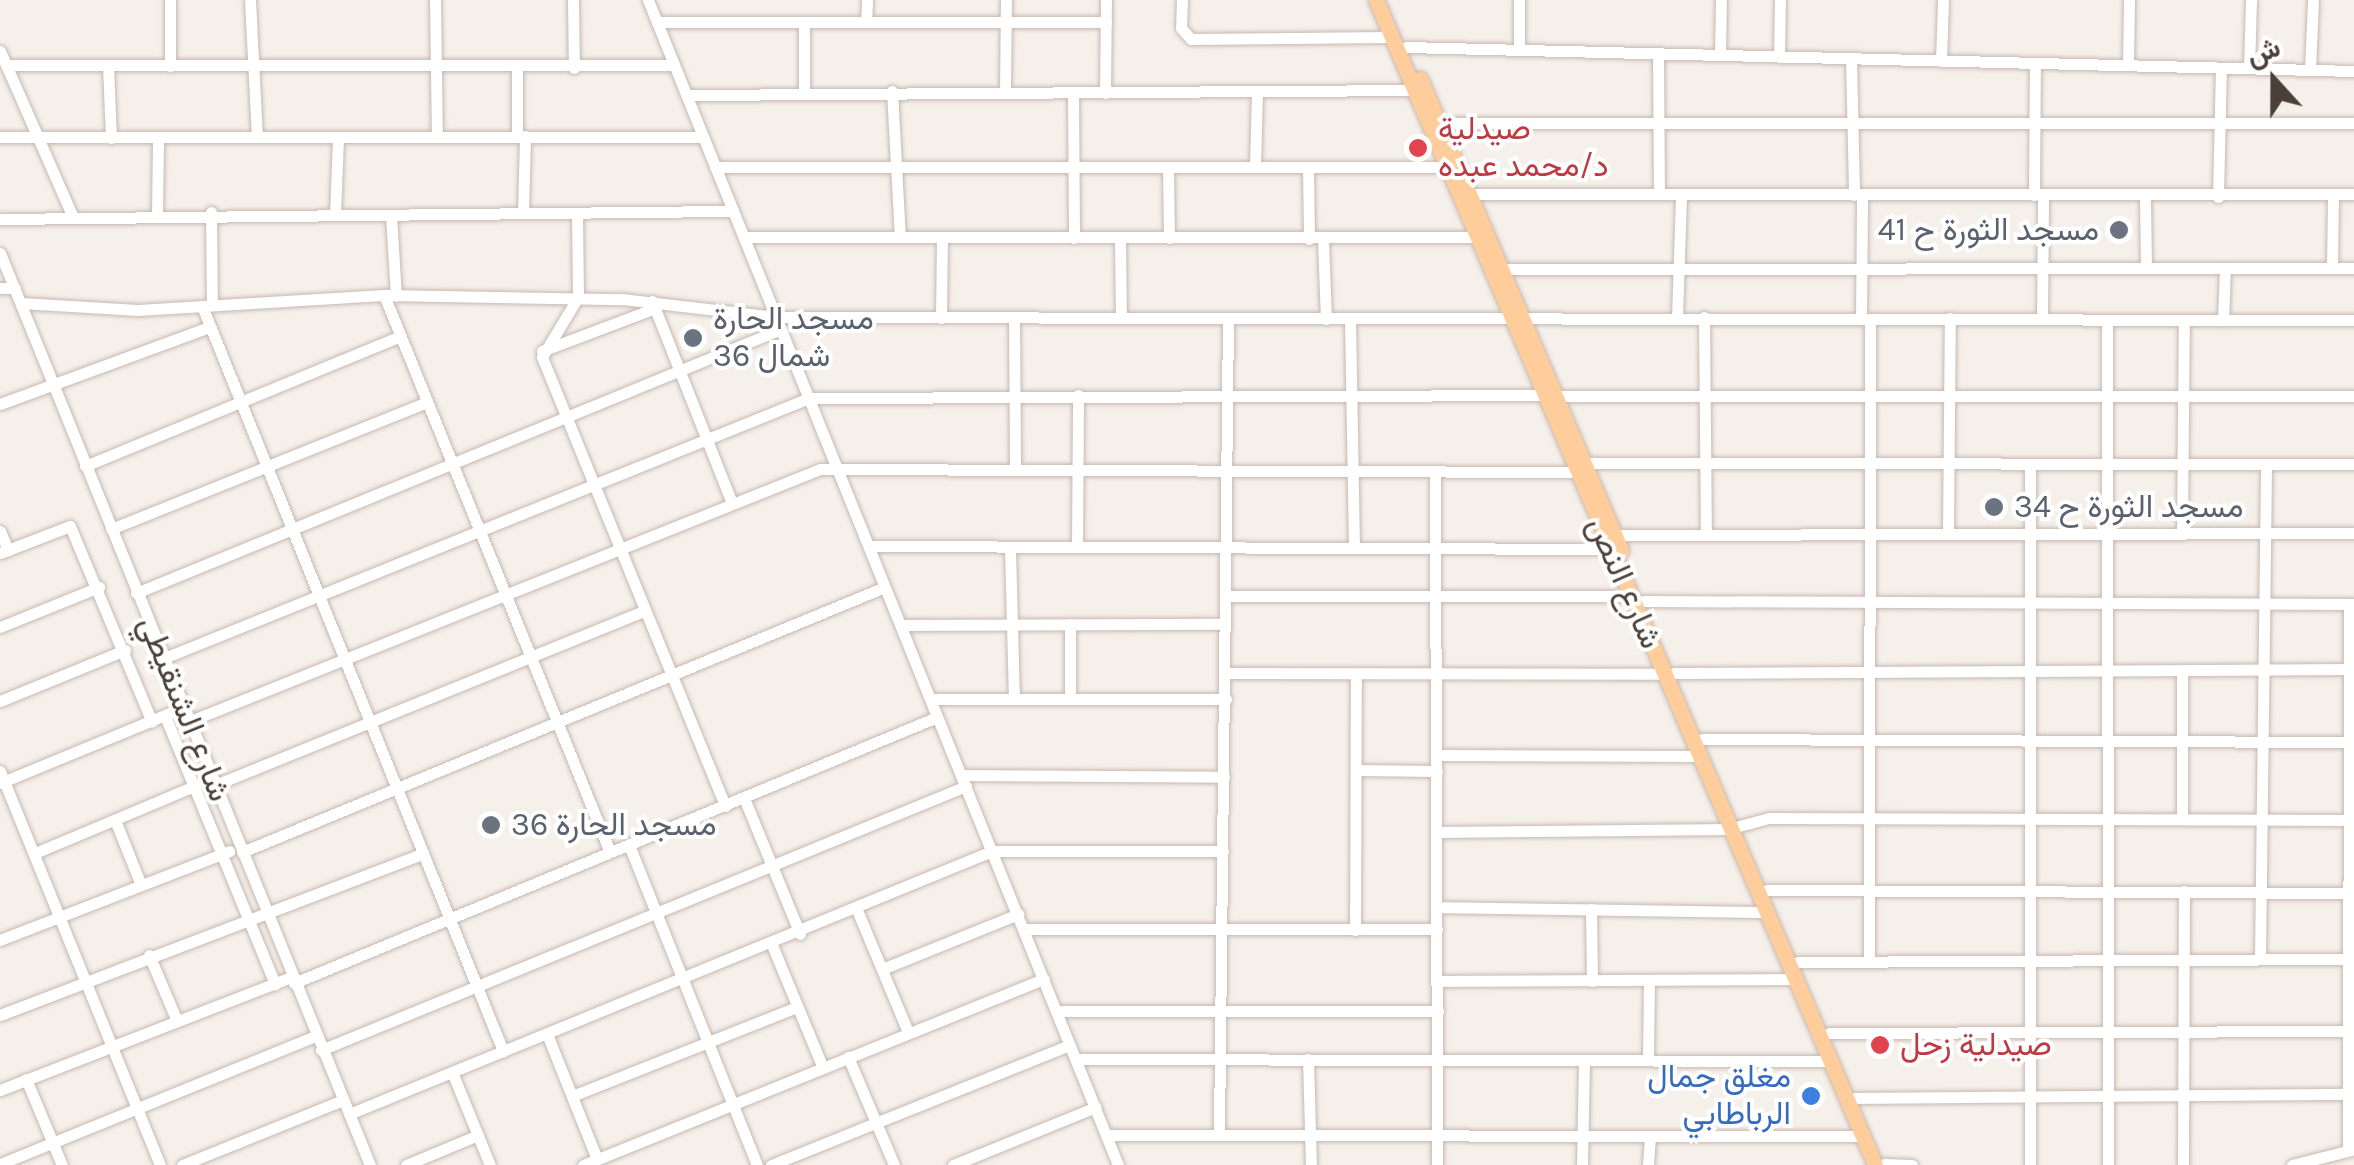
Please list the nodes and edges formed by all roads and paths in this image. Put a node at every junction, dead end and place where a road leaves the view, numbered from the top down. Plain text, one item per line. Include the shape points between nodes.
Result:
1 (170, 0) edge
2 (250, 0) edge
3 (435, 0) edge
4 (572, 0) edge
5 (648, 0) edge
6 (866, 0) edge
7 (1006, 0) edge
8 (1106, 0) edge
9 (1182, 0) edge
10 (1376, 0) edge
11 (1386, 0) edge
12 (1520, 0) edge
13 (1721, 0) edge
14 (1780, 0) edge
15 (1942, 0) edge
16 (2129, 0) edge
17 (2252, 0) edge
18 (2313, 0) edge
19 (1006, 20) junction
20 (657, 22) junction
21 (866, 22) junction
22 (1106, 22) junction
23 (804, 23) junction
24 (1391, 37) junction
25 (1406, 48) junction
26 (1519, 50) junction
27 (0, 51) edge
28 (1658, 54) junction
29 (1720, 55) junction
30 (1779, 57) junction
31 (1851, 58) junction
32 (1941, 60) junction
33 (2035, 63) junction
34 (6, 65) junction
35 (674, 65) junction
36 (2128, 65) junction
37 (108, 66) junction
38 (170, 66) junction
39 (253, 66) junction
40 (436, 66) junction
41 (516, 66) junction
42 (574, 68) junction
43 (2221, 68) junction
44 (2249, 68) junction
45 (2310, 70) junction
46 (2354, 71) edge
47 (1414, 90) junction
48 (892, 91) junction
49 (804, 92) junction
50 (1006, 92) junction
51 (1073, 93) junction
52 (1256, 93) junction
53 (1104, 94) junction
54 (686, 95) junction
55 (1440, 123) junction
56 (1659, 123) junction
57 (2221, 123) junction
58 (2354, 123) edge
59 (1854, 124) junction
60 (2036, 125) junction
61 (437, 136) junction
62 (521, 136) junction
63 (0, 137) edge
64 (36, 137) junction
65 (257, 137) junction
66 (703, 137) junction
67 (111, 138) junction
68 (158, 138) junction
69 (338, 139) junction
70 (896, 166) junction
71 (1074, 166) junction
72 (1256, 166) junction
73 (716, 167) junction
74 (1168, 167) junction
75 (1308, 167) junction
76 (1447, 168) junction
77 (1471, 194) junction
78 (1659, 194) junction
79 (1681, 194) junction
80 (2333, 194) junction
81 (2354, 194) edge
82 (1858, 195) junction
83 (2039, 195) junction
84 (2218, 197) junction
85 (2145, 198) junction
86 (733, 211) junction
87 (211, 212) junction
88 (523, 212) junction
89 (157, 213) junction
90 (335, 214) junction
91 (577, 214) junction
92 (72, 215) junction
93 (391, 215) junction
94 (0, 219) edge
95 (900, 236) junction
96 (744, 237) junction
97 (942, 237) junction
98 (1476, 237) junction
99 (1074, 238) junction
100 (1120, 238) junction
101 (1169, 238) junction
102 (1316, 239) junction
103 (0, 252) edge
104 (1679, 267) junction
105 (1862, 268) junction
106 (2043, 268) junction
107 (2146, 268) junction
108 (2226, 268) junction
109 (2332, 268) junction
110 (2354, 268) edge
111 (1502, 269) junction
112 (0, 288) edge
113 (15, 288) junction
114 (390, 295) junction
115 (578, 297) junction
116 (21, 303) junction
117 (207, 305) junction
118 (654, 305) junction
119 (1677, 317) junction
120 (941, 318) junction
121 (1014, 318) junction
122 (1121, 318) junction
123 (1228, 318) junction
124 (1704, 318) junction
125 (1950, 318) junction
126 (1326, 319) junction
127 (1350, 319) junction
128 (1516, 319) junction
129 (1865, 319) junction
130 (2042, 319) junction
131 (2107, 320) junction
132 (2184, 320) junction
133 (2223, 320) junction
134 (2354, 320) edge
135 (778, 323) junction
136 (209, 327) junction
137 (398, 336) junction
138 (542, 351) junction
139 (680, 375) junction
140 (52, 384) junction
141 (1227, 394) junction
142 (1016, 395) junction
143 (1549, 395) junction
144 (1706, 395) junction
145 (2106, 395) junction
146 (2183, 395) junction
147 (1078, 396) junction
148 (1871, 396) junction
149 (1951, 396) junction
150 (2354, 396) edge
151 (1352, 397) junction
152 (809, 398) junction
153 (240, 402) junction
154 (424, 403) junction
155 (0, 404) edge
156 (566, 420) junction
157 (706, 438) junction
158 (1706, 463) junction
159 (1869, 464) junction
160 (2354, 464) edge
161 (85, 466) junction
162 (263, 466) junction
163 (1948, 466) junction
164 (2030, 466) junction
165 (2106, 466) junction
166 (2184, 466) junction
167 (451, 467) junction
168 (2266, 467) junction
169 (837, 468) junction
170 (1579, 468) junction
171 (1015, 470) junction
172 (1078, 473) junction
173 (1227, 473) junction
174 (1354, 473) junction
175 (1435, 474) junction
176 (592, 484) junction
177 (731, 501) junction
178 (111, 529) junction
179 (0, 530) edge
180 (477, 530) junction
181 (1948, 531) junction
182 (290, 532) junction
183 (1706, 532) junction
184 (2030, 532) junction
185 (2106, 532) junction
186 (2182, 532) junction
187 (1869, 533) junction
188 (2265, 533) junction
189 (2354, 533) edge
190 (1611, 542) junction
191 (1436, 544) junction
192 (869, 546) junction
193 (618, 547) junction
194 (1077, 547) junction
195 (1354, 547) junction
196 (1010, 548) junction
197 (1226, 549) junction
198 (4, 551) edge
199 (100, 586) junction
200 (886, 588) junction
201 (136, 593) junction
202 (502, 594) junction
203 (317, 596) junction
204 (1227, 596) junction
205 (1434, 598) junction
206 (1636, 599) junction
207 (2029, 601) junction
208 (1868, 602) junction
209 (2105, 603) junction
210 (2351, 604) edge
211 (2265, 605) junction
212 (644, 611) junction
213 (1012, 624) junction
214 (1070, 624) junction
215 (1225, 624) junction
216 (901, 625) junction
217 (0, 627) edge
218 (125, 650) junction
219 (528, 657) junction
220 (164, 658) junction
221 (343, 658) junction
222 (1869, 668) junction
223 (2347, 669) junction
224 (2026, 672) junction
225 (2105, 672) junction
226 (2182, 672) junction
227 (2264, 672) junction
228 (1226, 674) junction
229 (1669, 674) junction
230 (1436, 675) junction
231 (671, 676) junction
232 (1356, 676) junction
233 (1070, 698) junction
234 (931, 699) junction
235 (1226, 699) junction
236 (1014, 700) junction
237 (0, 701) edge
238 (184, 707) junction
239 (165, 716) junction
240 (937, 717) junction
241 (190, 721) junction
242 (152, 722) junction
243 (367, 722) junction
244 (558, 724) junction
245 (1702, 738) junction
246 (1870, 738) junction
247 (2106, 739) junction
248 (2182, 740) junction
249 (2262, 740) junction
250 (2028, 741) junction
251 (2346, 742) junction
252 (1437, 755) junction
253 (1699, 756) junction
254 (1357, 770) junction
255 (1437, 771) junction
256 (1224, 776) junction
257 (1, 778) edge
258 (963, 780) junction
259 (197, 785) junction
260 (215, 785) junction
261 (397, 790) junction
262 (744, 798) junction
263 (724, 806) junction
264 (1870, 818) junction
265 (2182, 819) junction
266 (2263, 819) junction
267 (115, 820) junction
268 (2107, 820) junction
269 (2350, 820) edge
270 (2030, 821) junction
271 (1735, 827) junction
272 (1436, 832) junction
273 (629, 845) junction
274 (241, 850) junction
275 (992, 851) junction
276 (1223, 851) junction
277 (610, 852) junction
278 (35, 853) junction
279 (224, 853) junction
280 (422, 854) junction
281 (771, 867) junction
282 (141, 885) junction
283 (1767, 890) junction
284 (1869, 892) junction
285 (2030, 892) junction
286 (2107, 892) junction
287 (2184, 892) junction
288 (2261, 893) junction
289 (2350, 893) edge
290 (1437, 907) junction
291 (1591, 909) junction
292 (856, 910) junction
293 (1767, 912) junction
294 (1018, 914) junction
295 (657, 915) junction
296 (60, 916) junction
297 (268, 916) junction
298 (450, 919) junction
299 (251, 922) junction
300 (1024, 929) junction
301 (1436, 929) junction
302 (1223, 930) junction
303 (1354, 930) junction
304 (800, 934) junction
305 (0, 940) edge
306 (772, 946) junction
307 (149, 955) junction
308 (1869, 960) junction
309 (2260, 960) junction
310 (2351, 960) edge
311 (2107, 961) junction
312 (2182, 961) junction
313 (2030, 962) junction
314 (882, 969) junction
315 (1797, 970) junction
316 (1044, 979) junction
317 (87, 980) junction
318 (293, 980) junction
319 (683, 980) junction
320 (1592, 980) junction
321 (1649, 980) junction
322 (1437, 981) junction
323 (275, 984) junction
324 (478, 986) junction
325 (797, 1008) junction
326 (1056, 1010) junction
327 (1223, 1011) junction
328 (1438, 1011) junction
329 (0, 1015) edge
330 (177, 1021) junction
331 (2182, 1031) junction
332 (2351, 1031) edge
333 (908, 1032) junction
334 (2031, 1032) junction
335 (2107, 1032) junction
336 (1829, 1033) junction
337 (547, 1034) junction
338 (316, 1036) junction
339 (708, 1042) junction
340 (1070, 1045) junction
341 (114, 1046) junction
342 (321, 1050) junction
343 (504, 1051) junction
344 (848, 1057) junction
345 (1222, 1058) junction
346 (1437, 1059) junction
347 (1076, 1060) junction
348 (1308, 1060) junction
349 (1584, 1060) junction
350 (1648, 1060) junction
351 (1830, 1061) junction
352 (823, 1068) junction
353 (452, 1072) junction
354 (26, 1080) junction
355 (0, 1090) edge
356 (2349, 1094) junction
357 (572, 1096) junction
358 (1855, 1098) junction
359 (2030, 1099) junction
360 (2106, 1099) junction
361 (342, 1100) junction
362 (2182, 1101) junction
363 (732, 1106) junction
364 (1096, 1107) junction
365 (138, 1109) junction
366 (349, 1114) junction
367 (875, 1122) junction
368 (1106, 1134) junction
369 (1220, 1134) junction
370 (478, 1135) junction
371 (1437, 1135) junction
372 (1310, 1136) junction
373 (1582, 1136) junction
374 (1862, 1136) junction
375 (1650, 1137) junction
376 (53, 1143) junction
377 (2351, 1150) edge
378 (597, 1160) junction
379 (0, 1164) edge
380 (2301, 1164) edge
381 (62, 1165) edge
382 (160, 1165) edge
383 (182, 1165) edge
384 (370, 1165) edge
385 (406, 1165) edge
386 (490, 1165) edge
387 (583, 1165) edge
388 (757, 1165) edge
389 (770, 1165) edge
390 (894, 1165) edge
391 (954, 1165) edge
392 (1118, 1165) edge
393 (1311, 1165) edge
394 (1436, 1165) edge
395 (1582, 1165) edge
396 (1648, 1165) edge
397 (1875, 1165) edge
398 (1884, 1165) edge
399 (1912, 1165) edge
400 (2030, 1165) edge
401 (2108, 1165) edge
402 (2183, 1165) edge

1 - 38 street
2 - 39 street
3 - 40 street
4 - 42 street
5 - 20 street
6 - 21 street
7 - 19 street
8 - 22 street
9 - 24 street via 1181,28 1191,39
10 - 24 main road, شارع النص
11 - 25 main road, شارع النص
12 - 26 street
13 - 29 street
14 - 30 street
15 - 32 street
16 - 36 street
17 - 44 street
18 - 45 street
19 - 21 street
19 - 22 street
19 - 50 street
20 - 23 street
20 - 35 street
21 - 23 street
22 - 53 street
23 - 49 street
24 - 47 main road, شارع النص
25 - 26 street
25 - 55 main road, شارع النص
26 - 28 street
27 - 34 street
28 - 29 street
28 - 56 street
29 - 30 street
30 - 31 street
31 - 32 street
31 - 59 street
32 - 33 street
33 - 36 street
33 - 60 street
34 - 37 street
34 - 64 street
35 - 42 street
35 - 54 street
36 - 43 street
37 - 38 street
37 - 67 street
38 - 39 street
39 - 40 street
39 - 65 street
40 - 41 street
40 - 61 street
41 - 42 street
41 - 62 street
43 - 44 street
43 - 57 street
44 - 45 street
45 - 46 street
47 - 52 street
47 - 76 main road, شارع النص
48 - 49 street
48 - 50 street
48 - 70 street
49 - 54 street
50 - 51 street
51 - 53 street
51 - 71 street
52 - 53 street
52 - 72 street
54 - 66 street
55 - 56 street
55 - 77 main road, شارع النص
56 - 59 street
56 - 78 street
57 - 58 street
57 - 60 street
57 - 84 street
59 - 60 street
59 - 82 street
60 - 83 street
61 - 62 street
61 - 69 street
62 - 66 street
62 - 88 street
63 - 64 street
64 - 67 street
64 - 92 street
65 - 68 street
65 - 69 street
66 - 73 street
67 - 68 street
68 - 89 street
69 - 90 street
70 - 71 street
70 - 73 street
70 - 95 street
71 - 74 street
71 - 99 street
72 - 74 street
72 - 75 street
73 - 86 street
74 - 101 street
75 - 76 street
75 - 102 street
76 - 98 main road, شارع النص
77 - 78 street
77 - 111 main road, شارع النص
78 - 79 street
79 - 82 street
79 - 104 street
80 - 81 street
80 - 84 street
80 - 109 street
82 - 83 street
82 - 105 street
83 - 85 street
83 - 106 street
84 - 85 street
85 - 107 street
86 - 91 street
86 - 96 street
87 - 89 street
87 - 90 street
87 - 117 street
88 - 91 street
88 - 93 street
89 - 92 street
90 - 93 street
91 - 115 street
92 - 94 street
93 - 114 street
95 - 96 street
95 - 97 street
96 - 135 street
97 - 99 street
97 - 120 street
98 - 102 street
98 - 128 main road, شارع النص
99 - 100 street
100 - 101 street
100 - 122 street
101 - 102 street
102 - 126 street
103 - 113 street, شارع الشنقيطي
104 - 105 street
104 - 111 street
104 - 119 street
105 - 106 street
105 - 129 street
106 - 107 street
106 - 130 street
107 - 108 street
108 - 109 street
108 - 133 street
109 - 110 street
111 - 128 main road, شارع النص
112 - 113 street
113 - 116 street, شارع الشنقيطي
114 - 115 street
114 - 117 street
114 - 137 street
115 - 118 street
115 - 138 street
116 - 117 street
116 - 140 street, شارع الشنقيطي
117 - 136 street
118 - 135 street
118 - 138 street
118 - 139 street
119 - 124 street
119 - 128 street
120 - 121 street
120 - 135 street
121 - 122 street
121 - 142 street
122 - 123 street
123 - 126 street
123 - 141 street
124 - 129 street
124 - 144 street
125 - 129 street
125 - 130 street
125 - 149 street
126 - 127 street
127 - 128 street
127 - 151 street
128 - 143 main road, شارع النص
129 - 148 street
130 - 131 street
131 - 132 street
131 - 145 street
132 - 133 street
132 - 146 street
133 - 134 street
135 - 139 street
135 - 152 street
136 - 140 street
136 - 153 street
137 - 153 street
137 - 154 street
138 - 156 street
139 - 156 street
139 - 157 street
140 - 155 street
140 - 161 street, شارع الشنقيطي
141 - 147 street
141 - 151 street
141 - 173 street
142 - 147 street
142 - 152 street
142 - 171 street
143 - 144 street
143 - 151 street
143 - 170 main road, شارع النص
144 - 148 street
144 - 158 street
145 - 146 street
145 - 149 street
145 - 165 street
146 - 150 street
146 - 166 street
147 - 172 street
148 - 149 street
148 - 159 street
149 - 163 street
151 - 174 street
152 - 157 street
152 - 169 street
153 - 161 street
153 - 162 street
154 - 162 street
154 - 167 street
156 - 167 street
156 - 176 street
157 - 176 street
157 - 177 street
158 - 159 street
158 - 170 street
158 - 183 street
159 - 163 street
159 - 187 street
160 - 168 street
161 - 178 street, شارع الشنقيطي
162 - 178 street
162 - 182 street
163 - 164 street
163 - 181 street
164 - 165 street
164 - 184 street
165 - 166 street
165 - 185 street
166 - 168 street
166 - 186 street
167 - 180 street
167 - 182 street
168 - 188 street
169 - 171 street
169 - 177 street
169 - 192 street
170 - 175 street
170 - 190 main road, شارع النص
171 - 172 street
172 - 173 street
172 - 194 street
173 - 174 street
173 - 197 street
174 - 175 street
174 - 195 street
175 - 191 street
176 - 180 street
176 - 193 street
177 - 193 street
178 - 201 street, شارع الشنقيطي
179 - 198 street
180 - 202 street
180 - 203 street
181 - 184 street
181 - 187 street
182 - 201 street
182 - 203 street
183 - 187 street
183 - 190 street
184 - 185 street
184 - 207 street
185 - 186 street
185 - 209 street
186 - 188 street
187 - 208 street
188 - 189 street
188 - 211 street
190 - 191 street
190 - 206 main road, شارع النص
191 - 195 street
191 - 205 street
192 - 196 street
192 - 200 street
193 - 202 street
193 - 212 street
194 - 196 street
194 - 197 street
195 - 197 street
196 - 213 street
197 - 204 street
198 - 199 street via 70,526
199 - 217 street
199 - 218 street
200 - 216 street
200 - 231 street
201 - 220 street, شارع الشنقيطي
202 - 219 street
202 - 221 street
203 - 220 street
203 - 221 street
204 - 205 street
204 - 215 street
205 - 206 street
205 - 230 street
206 - 208 street
206 - 229 main road, شارع النص
207 - 208 street
207 - 209 street
207 - 224 street
208 - 222 street
209 - 211 street
209 - 225 street
210 - 211 street
210 - 223 street
211 - 227 street
212 - 219 street
212 - 231 street
213 - 214 street
213 - 216 street
213 - 236 street
214 - 215 street
214 - 233 street
215 - 228 street
216 - 234 street
218 - 237 street
218 - 242 street
219 - 243 street
219 - 244 street
220 - 238 street, شارع الشنقيطي
221 - 241 street
221 - 243 street
222 - 224 street
222 - 229 street
222 - 246 street
223 - 227 street
223 - 251 street
224 - 225 street
224 - 250 street
225 - 226 street
225 - 247 street
226 - 227 street
226 - 248 street
227 - 249 street
228 - 232 street
228 - 235 street
229 - 230 street
229 - 245 main road, شارع النص
229 - 253 main road, شارع النص
230 - 232 street
230 - 252 street
231 - 244 street
231 - 263 street
232 - 254 street
233 - 235 street
233 - 236 street
234 - 236 street
234 - 240 street
235 - 256 street
238 - 239 street
238 - 241 street, شارع الشنقيطي
239 - 242 street
239 - 259 street
240 - 258 street
240 - 262 street
241 - 260 street, شارع الشنقيطي
242 - 257 street
243 - 260 street
243 - 261 street
244 - 261 street
244 - 277 street
245 - 246 street
245 - 271 main road, شارع النص
246 - 250 street
246 - 264 street
247 - 248 street
247 - 250 street
247 - 268 street
248 - 249 street
248 - 265 street
249 - 251 street
249 - 266 street
250 - 270 street
251 - 269 street
252 - 253 street
252 - 255 street
253 - 271 main road, شارع النص
254 - 255 street
254 - 303 street
255 - 272 street
256 - 258 street
256 - 276 street
257 - 278 street
258 - 275 street
258 - 281 street
259 - 267 street
259 - 279 street
260 - 274 street, شارع الشنقيطي
261 - 274 street
261 - 280 street
262 - 263 street
262 - 281 street
263 - 273 street
264 - 270 street
264 - 271 street
264 - 284 street
265 - 266 street
265 - 268 street
266 - 269 street
266 - 288 street
267 - 278 street
267 - 282 street
268 - 270 street
268 - 286 street
269 - 289 street
270 - 285 street
271 - 272 street
271 - 283 main road, شارع النص
271 - 293 main road, شارع النص
272 - 290 street
273 - 277 street
273 - 295 street
274 - 279 street
274 - 297 street, شارع الشنقيطي
275 - 276 street
275 - 292 street
275 - 294 street
276 - 302 street
277 - 298 street
278 - 296 street
279 - 282 street
279 - 299 street
280 - 297 street
280 - 298 street
281 - 295 street
281 - 304 street
282 - 296 street
283 - 284 street
283 - 315 main road, شارع النص
284 - 285 street
284 - 308 street
285 - 286 street
285 - 313 street
286 - 287 street
286 - 311 street
287 - 288 street
287 - 312 street
288 - 289 street
288 - 309 street
289 - 310 street
290 - 291 street
290 - 301 street
291 - 293 street
291 - 320 street
292 - 304 street
292 - 314 street
293 - 315 main road, شارع النص
294 - 300 street
294 - 314 street
295 - 319 street
295 - 324 street
296 - 305 street
296 - 317 street
297 - 299 street
297 - 318 street, شارع الشنقيطي
298 - 318 street
298 - 324 street
299 - 307 street
299 - 323 street
300 - 302 street
300 - 316 street
301 - 303 street
301 - 322 street
302 - 303 street
302 - 327 street
304 - 306 street
306 - 319 street
306 - 325 street
307 - 317 street
307 - 330 street
308 - 313 street
308 - 315 street
309 - 310 street
309 - 312 street
310 - 332 street
311 - 312 street
311 - 313 street
311 - 335 street
312 - 331 street
313 - 334 street
314 - 333 street
315 - 321 street
315 - 336 main road, شارع النص
315 - 351 main road, شارع النص
316 - 326 street
316 - 333 street
317 - 329 street
317 - 341 street
318 - 323 street
318 - 338 street, شارع الشنقيطي
319 - 337 street
319 - 339 street
320 - 321 street
320 - 322 street
321 - 350 street
322 - 328 street
323 - 330 street
324 - 342 street
324 - 343 street
325 - 339 street
325 - 352 street
326 - 327 street
326 - 340 street
327 - 328 street
327 - 345 street
328 - 346 street
330 - 341 street
331 - 332 street
331 - 335 street
331 - 362 street
332 - 356 street
333 - 344 street
334 - 335 street
334 - 336 street
334 - 359 street
335 - 360 street
336 - 358 main road, شارع النص
337 - 343 street
337 - 357 street
338 - 342 street, شارع الشنقيطي
338 - 365 street
339 - 357 street
339 - 363 street
340 - 347 street
340 - 367 street
341 - 354 street
341 - 365 street
342 - 361 street, شارع الشنقيطي
343 - 353 street
344 - 352 street
344 - 367 street
345 - 347 street
345 - 348 street
345 - 369 street
346 - 348 street
346 - 349 street
346 - 371 street
347 - 364 street
348 - 372 street
349 - 350 street
349 - 373 street
350 - 351 street
351 - 374 main road, شارع النص
352 - 363 street
353 - 366 street
353 - 370 street
354 - 355 street
354 - 376 street
356 - 362 street
356 - 377 street
357 - 378 street
358 - 359 street
358 - 398 main road, شارع النص
359 - 360 street
359 - 400 street
360 - 362 street
360 - 401 street
361 - 366 street, شارع الشنقيطي
361 - 383 street
362 - 402 street
363 - 378 street
363 - 388 street
364 - 368 street
364 - 391 street
365 - 376 street
365 - 382 street
366 - 384 street, شارع الشنقيطي
367 - 389 street
367 - 390 street
368 - 369 street
368 - 392 street
369 - 372 street
370 - 385 street
370 - 386 street
371 - 372 street
371 - 373 street
371 - 394 street
372 - 393 street
373 - 375 street
373 - 395 street
374 - 375 street
374 - 397 main road, شارع النص
375 - 396 street
376 - 379 street
376 - 381 street
377 - 380 street
378 - 387 street
398 - 399 street

